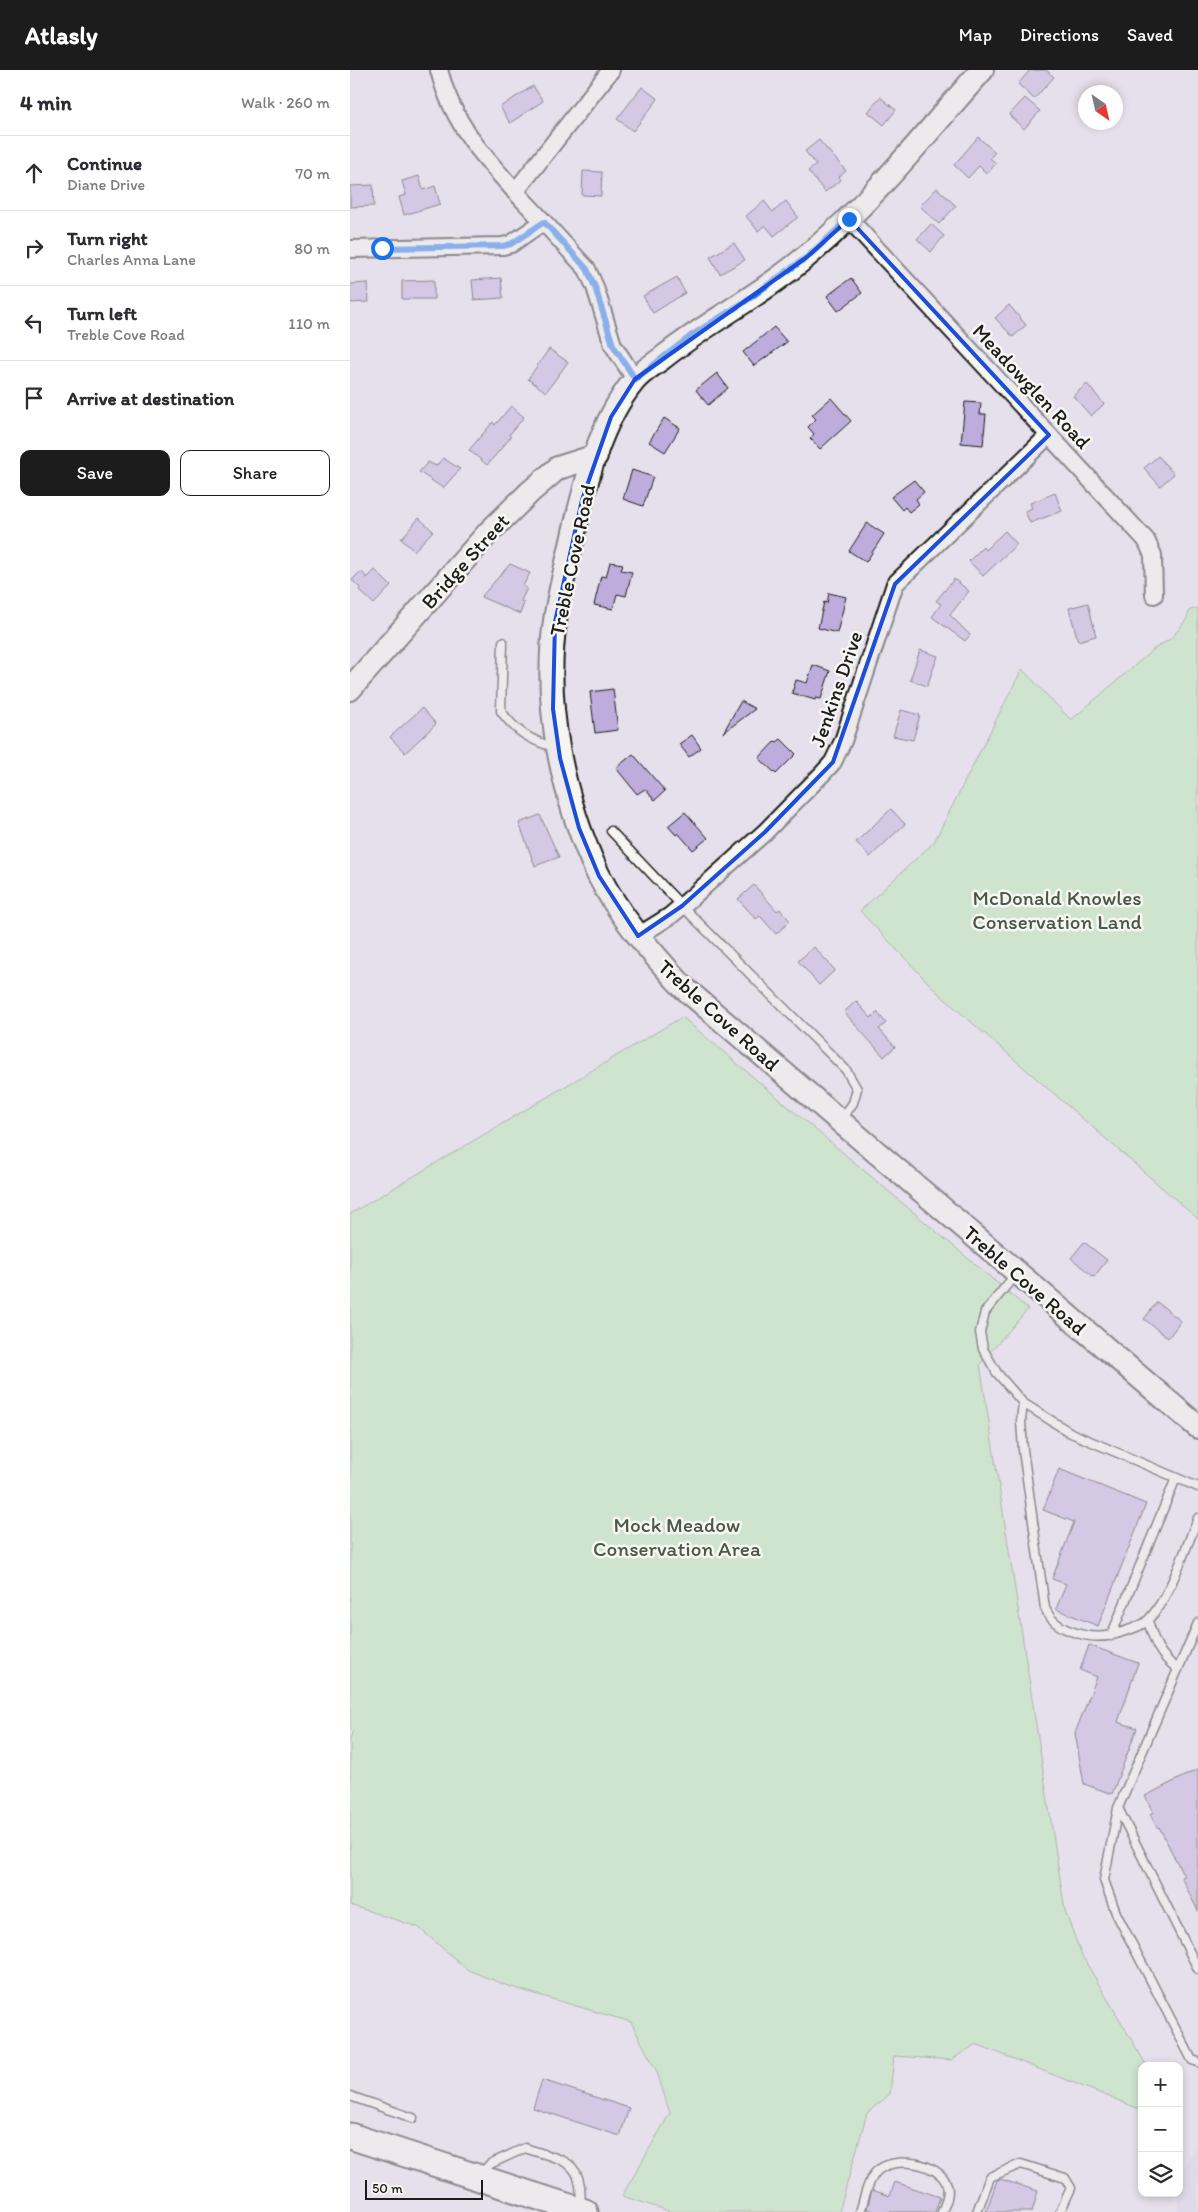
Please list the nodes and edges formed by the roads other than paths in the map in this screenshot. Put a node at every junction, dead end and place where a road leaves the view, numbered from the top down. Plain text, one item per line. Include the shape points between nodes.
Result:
1 (439, 70) edge
2 (611, 70) edge
3 (982, 70) edge
4 (515, 192) junction
5 (849, 219) junction
6 (544, 222) junction
7 (350, 249) edge
8 (635, 379) junction
9 (1049, 435) junction
10 (596, 456) junction
11 (1154, 595) dead end
12 (503, 642) dead end
13 (350, 689) edge
14 (558, 748) junction
15 (611, 831) dead end
16 (682, 906) junction
17 (638, 936) junction
18 (840, 1122) junction
19 (1017, 1274) junction
20 (1023, 1403) junction
21 (1198, 1427) edge
22 (1176, 1478) junction
23 (1198, 1487) edge
24 (1198, 1518) edge
25 (1148, 1620) junction
26 (1198, 1623) edge
27 (1111, 1636) junction
28 (1178, 1669) junction
29 (1118, 1808) junction
30 (1198, 1969) edge
31 (1198, 2062) edge
32 (350, 2096) edge
33 (414, 2118) dead end
34 (350, 2136) edge
35 (478, 2178) junction
36 (581, 2211) edge
37 (860, 2212) edge
38 (942, 2212) edge
39 (977, 2212) edge
40 (1060, 2212) edge

1 - 4 street via 460,123 480,154
2 - 4 street
3 - 5 main road, Treble Cove Road
4 - 6 street
5 - 8 main road, Treble Cove Road via 807,257 692,335
5 - 9 street, Meadowglen Road
6 - 7 street via 503,246
6 - 8 street via 587,269 613,345
8 - 10 main road, Treble Cove Road via 611,417
9 - 11 street, Meadowglen Road via 1150,546
9 - 16 street, Jenkins Drive via 894,584 844,741 833,762 765,832
10 - 13 main road, Bridge Street via 558,468 530,492 489,532
10 - 14 main road, Treble Cove Road via 582,500 555,622 553,710
12 - 14 lane via 501,712 519,732 538,743
14 - 17 main road, Treble Cove Road via 580,828 599,876
15 - 16 lane
16 - 17 street, Jenkins Drive
16 - 18 lane via 846,1070 857,1089
17 - 18 main road, Treble Cove Road via 683,987
18 - 19 main road, Treble Cove Road
19 - 20 lane via 985,1312 980,1332 983,1349 997,1373
19 - 21 main road, Treble Cove Road
20 - 22 lane via 1071,1433
20 - 27 lane via 1023,1450 1048,1617 1073,1633
22 - 23 lane
22 - 27 lane
24 - 25 lane via 1161,1605
25 - 27 lane
25 - 28 lane via 1160,1654
26 - 28 lane
28 - 29 lane
29 - 30 lane
29 - 31 lane via 1104,1880 1116,1913 1187,2052 1192,2060
32 - 33 lane
34 - 35 main road
35 - 36 main road
35 - 36 lane via 490,2164 525,2148 570,2163 579,2175
37 - 38 lane via 876,2172 898,2162 909,2162 936,2171 947,2185 948,2194
39 - 40 lane via 990,2177 1021,2164 1065,2178 1072,2188

